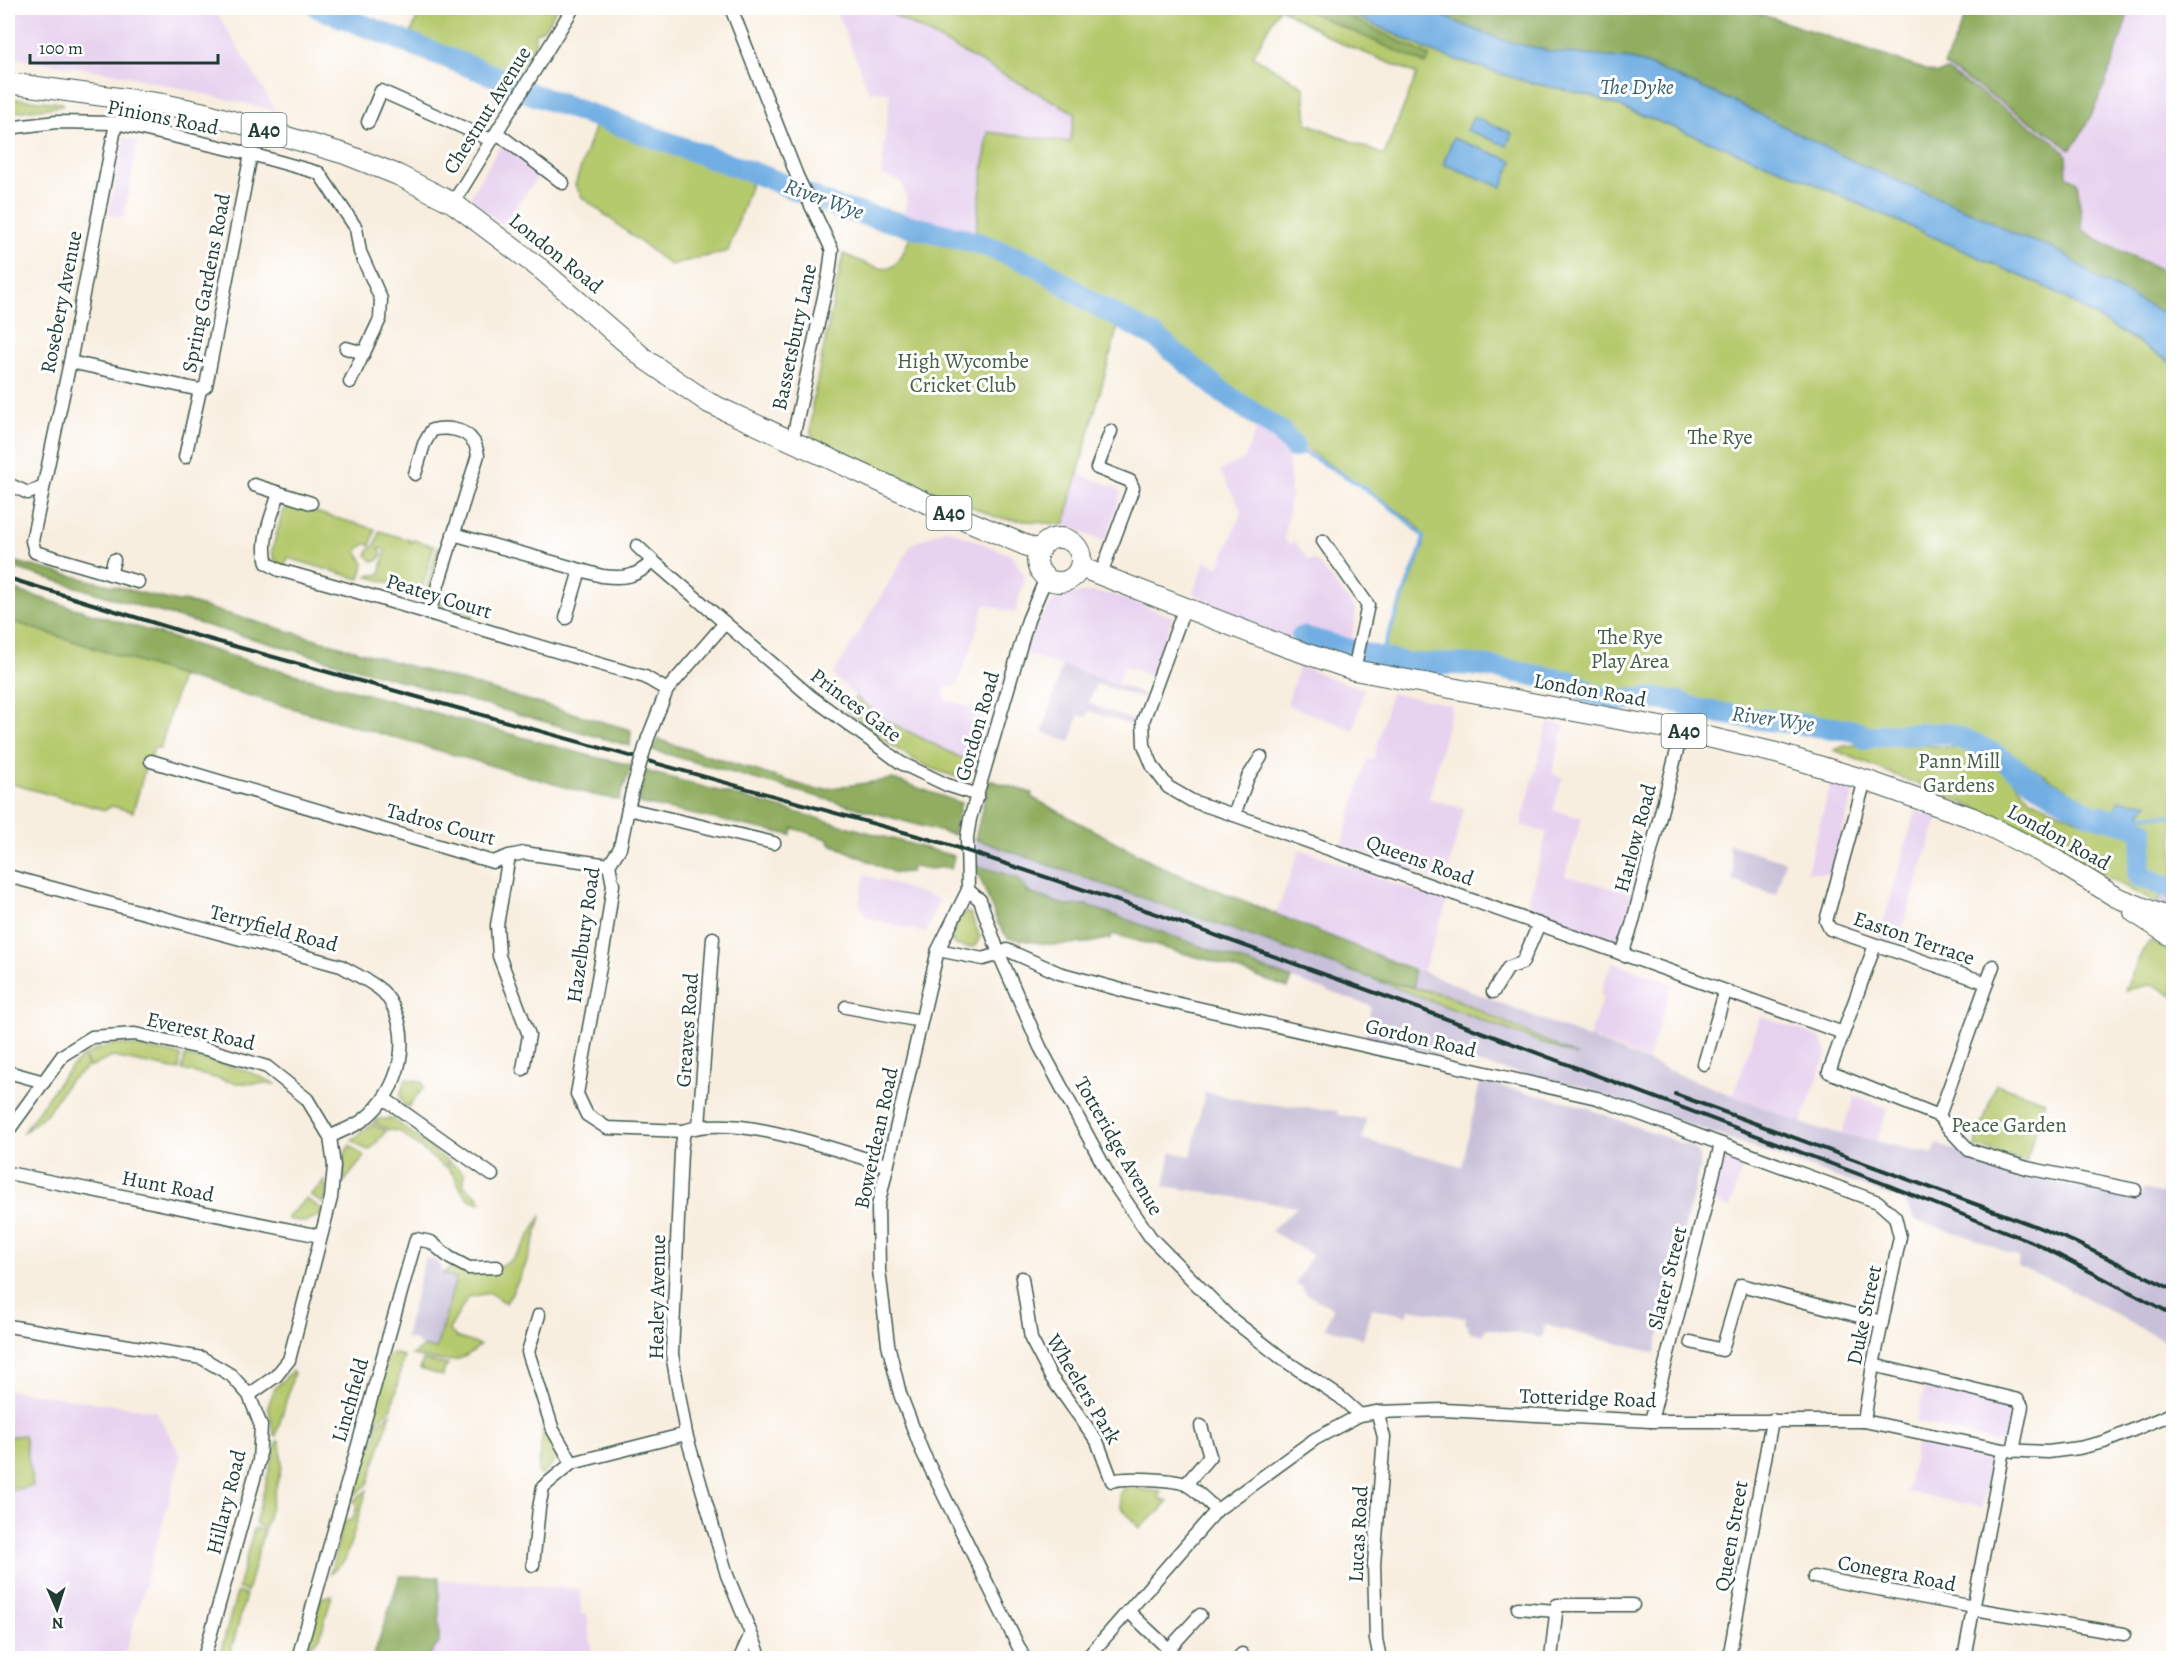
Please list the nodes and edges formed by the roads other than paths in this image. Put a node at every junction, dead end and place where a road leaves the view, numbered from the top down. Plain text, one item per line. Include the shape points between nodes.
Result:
1 (573, 8) edge
2 (731, 8) edge
3 (8, 83) edge
4 (368, 122) dead end
5 (116, 123) junction
6 (8, 128) edge
7 (494, 136) junction
8 (251, 154) junction
9 (325, 161) junction
10 (562, 183) dead end
11 (453, 203) junction
12 (346, 348) dead end
13 (363, 353) junction
14 (70, 362) junction
15 (350, 382) dead end
16 (200, 390) junction
17 (1111, 431) dead end
18 (792, 442) junction
19 (185, 457) dead end
20 (415, 474) dead end
21 (8, 484) edge
22 (254, 485) dead end
23 (42, 488) junction
24 (279, 493) junction
25 (311, 502) dead end
26 (453, 534) junction
27 (1323, 541) dead end
28 (637, 546) dead end
29 (1039, 551) junction
30 (114, 560) dead end
31 (653, 561) junction
32 (1080, 567) junction
33 (580, 570) junction
34 (110, 574) junction
35 (1101, 574) junction
36 (1046, 578) junction
37 (138, 582) dead end
38 (1185, 607) junction
39 (429, 614) junction
40 (566, 618) dead end
41 (725, 623) junction
42 (1354, 670) junction
43 (668, 690) junction
44 (1682, 731) junction
45 (1261, 757) dead end
46 (151, 761) dead end
47 (1866, 780) junction
48 (978, 795) junction
49 (628, 809) junction
50 (1234, 815) junction
51 (774, 843) dead end
52 (509, 856) junction
53 (609, 865) junction
54 (8, 876) edge
55 (968, 890) junction
56 (2116, 897) junction
57 (2174, 920) edge
58 (1539, 924) junction
59 (713, 938) dead end
60 (2174, 938) edge
61 (1875, 945) junction
62 (938, 950) junction
63 (999, 954) junction
64 (1622, 954) junction
65 (1993, 966) dead end
66 (1987, 983) junction
67 (1493, 992) dead end
68 (1725, 992) junction
69 (846, 1007) dead end
70 (921, 1021) junction
71 (1843, 1033) junction
72 (1704, 1064) dead end
73 (523, 1069) dead end
74 (8, 1072) edge
75 (44, 1082) junction
76 (385, 1100) junction
77 (1939, 1116) junction
78 (699, 1126) junction
79 (8, 1131) edge
80 (684, 1131) junction
81 (330, 1137) junction
82 (1721, 1144) junction
83 (886, 1165) junction
84 (8, 1173) edge
85 (492, 1175) dead end
86 (2135, 1190) dead end
87 (1894, 1217) joint
88 (320, 1236) junction
89 (498, 1267) dead end
90 (1022, 1278) dead end
91 (539, 1315) dead end
92 (1882, 1322) junction
93 (8, 1326) edge
94 (1691, 1342) dead end
95 (1873, 1365) junction
96 (249, 1395) junction
97 (1377, 1412) junction
98 (2174, 1413) edge
99 (1360, 1415) junction
100 (1772, 1420) junction
101 (1651, 1421) junction
102 (1864, 1421) junction
103 (1201, 1426) dead end
104 (686, 1434) junction
105 (2008, 1451) junction
106 (572, 1462) junction
107 (1186, 1484) junction
108 (1217, 1510) junction
109 (533, 1565) dead end
110 (1814, 1577) dead end
111 (1633, 1605) dead end
112 (1518, 1608) dead end
113 (1974, 1608) junction
114 (1128, 1611) junction
115 (1556, 1611) junction
116 (1200, 1615) dead end
117 (2124, 1634) dead end
118 (750, 1636) junction
119 (1173, 1654) edge
120 (204, 1659) edge
121 (298, 1659) edge
122 (740, 1659) edge
123 (761, 1659) edge
124 (1024, 1659) edge
125 (1087, 1659) edge
126 (1380, 1659) edge
127 (1551, 1659) edge
128 (1729, 1659) edge
129 (1964, 1659) edge

1 - 7 street, Chestnut Avenue
2 - 18 street, Bassetsbury Lane via 797,176 832,250
3 - 9 main road, London Road / A40 via 205,112
4 - 7 street via 381,91
5 - 6 street, Pinions Road via 56,122
5 - 8 street, Pinions Road
5 - 14 street, Rosebery Avenue
7 - 10 street
7 - 11 street, Chestnut Avenue
8 - 9 street, Pinions Road
8 - 16 street, Spring Gardens Road via 206,386
9 - 11 main road, London Road / A40 via 398,175
9 - 13 street via 356,228 360,252 381,299 380,319
11 - 18 main road, London Road / A40 via 542,270 646,360 709,403
12 - 13 street
13 - 15 street
14 - 16 street, Spring Gardens Road
14 - 23 street, Rosebery Avenue
16 - 19 street
17 - 35 street via 1097,468 1130,481 1133,489
18 - 29 main road, London Road / A40
20 - 26 street via 432,430 460,431 473,441 478,455
21 - 23 street via 28,493
22 - 24 street
23 - 34 street, Rosebery Avenue via 32,541 35,552
24 - 25 street
24 - 39 street, Peatey Court via 267,532 267,563 279,570
26 - 33 street
26 - 39 street
27 - 42 street via 1368,605
28 - 31 street, Princes Gate
29 - 32 main road via 1047,542 1065,539 1080,552
29 - 36 main road via 1038,566
30 - 34 street
31 - 33 street via 640,573 620,578
31 - 41 street, Princes Gate
32 - 35 main road, London Road / A40
32 - 36 main road via 1063,581
33 - 40 street
34 - 37 street
35 - 38 main road, London Road / A40
36 - 48 street, Gordon Road via 1028,620
38 - 42 main road, London Road / A40
38 - 50 street, Queens Road via 1143,721 1144,745 1153,767 1168,787 1192,801
39 - 43 street, Peatey Court via 645,677
41 - 43 street
41 - 48 street, Princes Gate via 810,696 901,763
42 - 44 main road, London Road / A40
43 - 49 street, Hazelbury Road, bridge via 648,738
44 - 47 main road, London Road / A40
44 - 64 street, Harlow Road
45 - 50 street via 1248,777
46 - 52 street, Tadros Court via 493,862
47 - 56 main road, London Road / A40 via 1973,818 2054,859
47 - 61 street, Easton Terrace via 1826,921 1830,929
48 - 55 street, Gordon Road via 966,837
49 - 51 street
49 - 53 street, Hazelbury Road via 620,848
50 - 58 street, Queens Road
52 - 53 street via 525,853
52 - 73 street, Tadros Court via 497,925 499,956 529,1035
53 - 80 street, Hazelbury Road via 613,885 577,1094 587,1115 607,1128
54 - 76 street, Terryfield Road via 341,966 383,992 398,1016 402,1044 398,1071
55 - 62 street, Gordon Road
55 - 63 street via 981,900
56 - 57 main road, A40
56 - 60 main road, A40
58 - 64 street, Queens Road
58 - 67 street via 1522,963 1508,968
59 - 78 street, Greaves Road
61 - 66 street, Easton Terrace
61 - 71 street
62 - 63 street via 983,959
62 - 70 street, Bowerdean Road
63 - 82 street, Gordon Road via 1007,950 1059,973 1140,995 1597,1098
63 - 99 street, Totteridge Avenue via 1040,1047 1112,1181 1151,1238 1230,1317
64 - 68 street, Queens Road
65 - 66 street
66 - 77 street
68 - 71 street, Queens Road
68 - 72 street
69 - 70 street
70 - 83 street, Bowerdean Road
71 - 77 street via 1829,1072
74 - 75 street
75 - 79 street, Everest Road
75 - 81 street, Everest Road via 63,1055 92,1037 135,1034 267,1067 307,1099
76 - 81 street, Terryfield Road via 362,1121
76 - 85 street
77 - 86 street via 1969,1150 2027,1168
78 - 80 street
78 - 83 street via 775,1133
80 - 104 street, Healey Avenue via 672,1354
81 - 88 street, Everest Road via 334,1166 331,1198
82 - 87 street, Gordon Road via 1878,1202
82 - 101 street, Slater Street
83 - 124 street, Bowerdean Road via 878,1206 879,1270 888,1344 900,1394 922,1451
84 - 88 street, Hunt Road
87 - 92 street, Duke Street via 1900,1237
88 - 96 street, Everest Road via 289,1360 276,1376
89 - 121 street, Linchfield via 468,1268 431,1242 416,1239
90 - 107 street, Wheelers Park via 1031,1339 1051,1377 1097,1441 1112,1481 1146,1479
91 - 106 street via 528,1352 553,1431
92 - 94 street via 1741,1285 1722,1350
92 - 95 street, Duke Street
93 - 96 street, Hillary Road via 202,1358 231,1374
95 - 102 street, Duke Street
95 - 105 street via 2018,1400 2022,1406
96 - 120 street, Hillary Road via 261,1426 259,1461
97 - 99 street, Totteridge Road
97 - 101 street, Totteridge Road via 1444,1410
97 - 126 street, Lucas Road via 1384,1437 1374,1564
98 - 105 street, Totteridge Road via 2104,1442 2079,1448
99 - 108 street, Totteridge Road via 1315,1439
100 - 101 street, Totteridge Road
100 - 102 street, Totteridge Road
100 - 128 street, Queen Street
102 - 105 street, Totteridge Road
103 - 107 street via 1210,1456
104 - 106 street
104 - 118 street, Healey Avenue via 727,1575
105 - 113 street
106 - 109 street via 543,1487
107 - 108 street
108 - 114 street, Totteridge Road
110 - 113 street, Conegra Road
111 - 115 street via 1557,1605
112 - 115 street
113 - 117 street, Conegra Road
113 - 129 street
114 - 119 street
114 - 125 street, Totteridge Road
115 - 127 street
116 - 119 street
118 - 122 street
118 - 123 street, Healey Avenue

